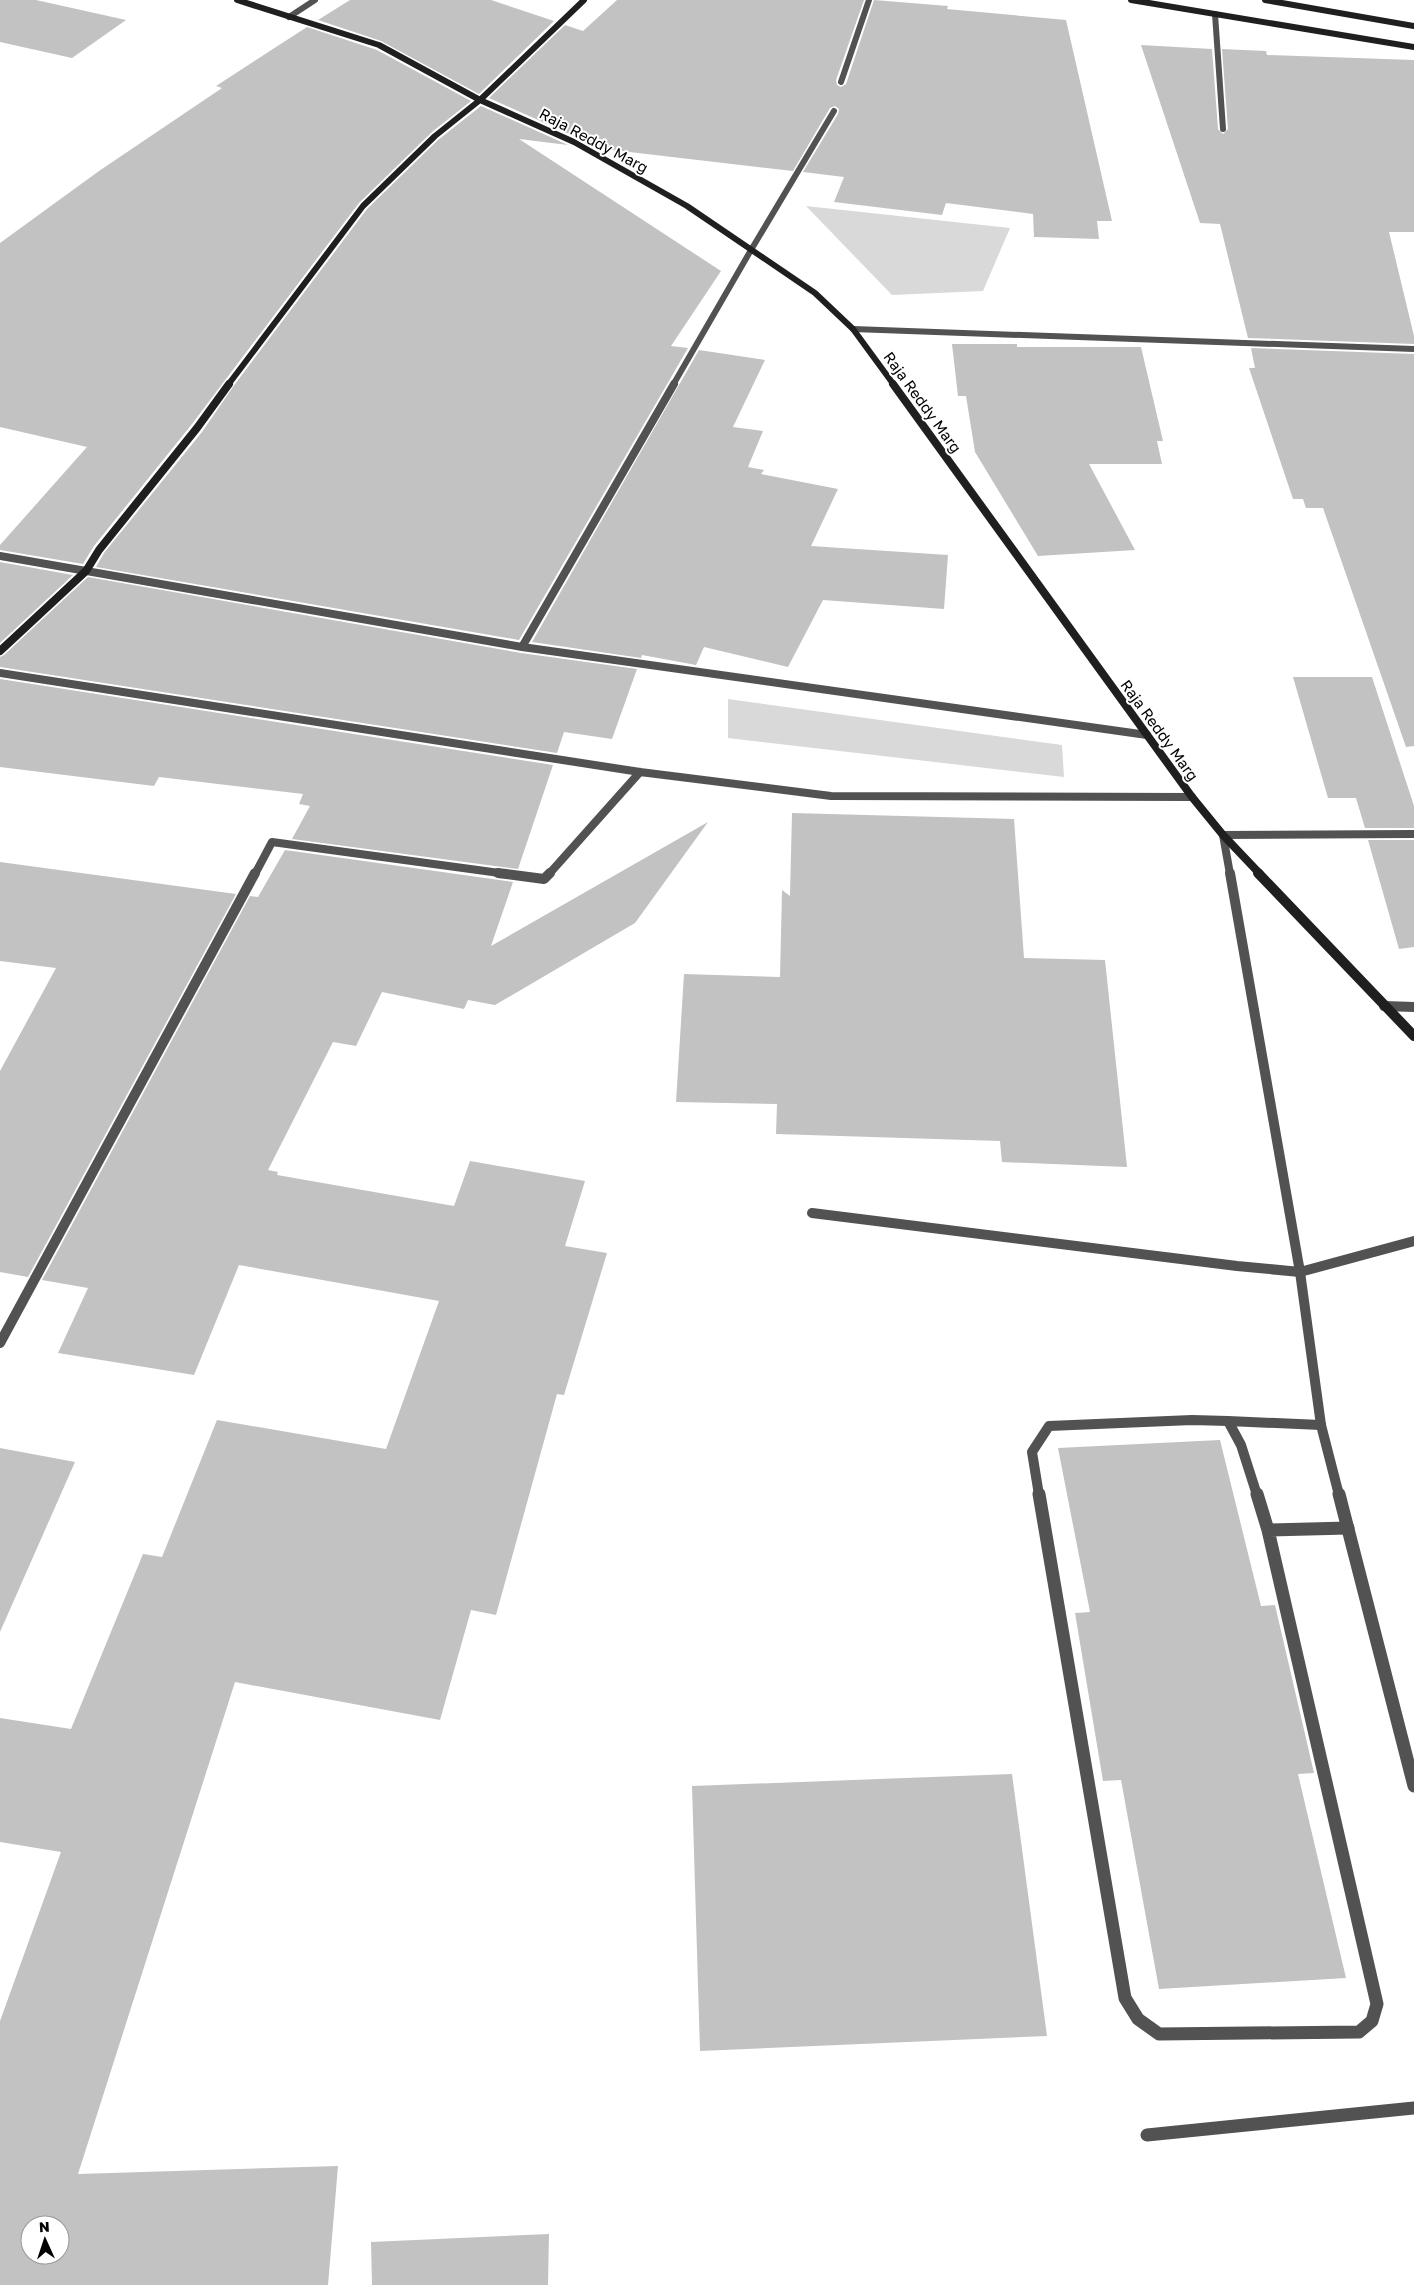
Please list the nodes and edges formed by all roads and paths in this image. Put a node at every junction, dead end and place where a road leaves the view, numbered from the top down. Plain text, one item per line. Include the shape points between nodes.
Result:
1 (237, 0) edge
2 (315, 0) edge
3 (584, 0) edge
4 (868, 0) edge
5 (1131, 0) edge
6 (1265, 0) edge
7 (1215, 14) junction
8 (289, 17) junction
9 (1414, 26) edge
10 (1414, 47) edge
11 (841, 82) dead end
12 (480, 100) junction
13 (834, 111) dead end
14 (1223, 129) dead end
15 (751, 250) junction
16 (853, 329) junction
17 (1414, 349) edge
18 (0, 556) edge
19 (86, 571) junction
20 (522, 647) junction
21 (0, 651) edge
22 (0, 673) edge
23 (1147, 735) junction
24 (640, 772) junction
25 (1192, 797) junction
26 (1414, 834) edge
27 (1223, 835) junction
28 (1384, 1006) junction
29 (1414, 1007) edge
30 (1414, 1036) edge
31 (812, 1213) dead end
32 (1414, 1241) edge
33 (1300, 1272) junction
34 (0, 1343) edge
35 (1228, 1421) junction
36 (1321, 1425) junction
37 (1348, 1528) junction
38 (1268, 1530) junction
39 (1414, 1786) edge
40 (1414, 2108) edge
41 (1147, 2135) dead end

1 - 8 street, Raja Reddy Marg
2 - 8 street
3 - 12 street
4 - 11 street
5 - 7 street
6 - 9 street
7 - 10 street
7 - 14 street
8 - 12 street, Raja Reddy Marg via 380,45
12 - 15 street, Raja Reddy Marg via 574,142 687,206
12 - 19 street via 435,136 364,206
13 - 15 street
15 - 16 street, Raja Reddy Marg via 815,292
15 - 20 street
16 - 17 street
16 - 23 street, Raja Reddy Marg
18 - 19 street
19 - 20 street
19 - 21 street
20 - 23 street
22 - 24 street
23 - 25 street, Raja Reddy Marg
24 - 25 street via 830,796
24 - 34 street via 544,879 272,842
25 - 27 street, Raja Reddy Marg
26 - 27 street
27 - 28 street, Raja Reddy Marg
27 - 33 street
28 - 29 street
28 - 30 street, Raja Reddy Marg
31 - 33 street
32 - 33 street
33 - 36 street
35 - 36 street
35 - 38 street via 1241,1445
35 - 38 street via 1049,1426 1032,1452 1125,1998 1138,2019 1159,2034 1359,2032 1372,2021 1377,2004
36 - 37 street
37 - 38 street
37 - 39 street
40 - 41 street

